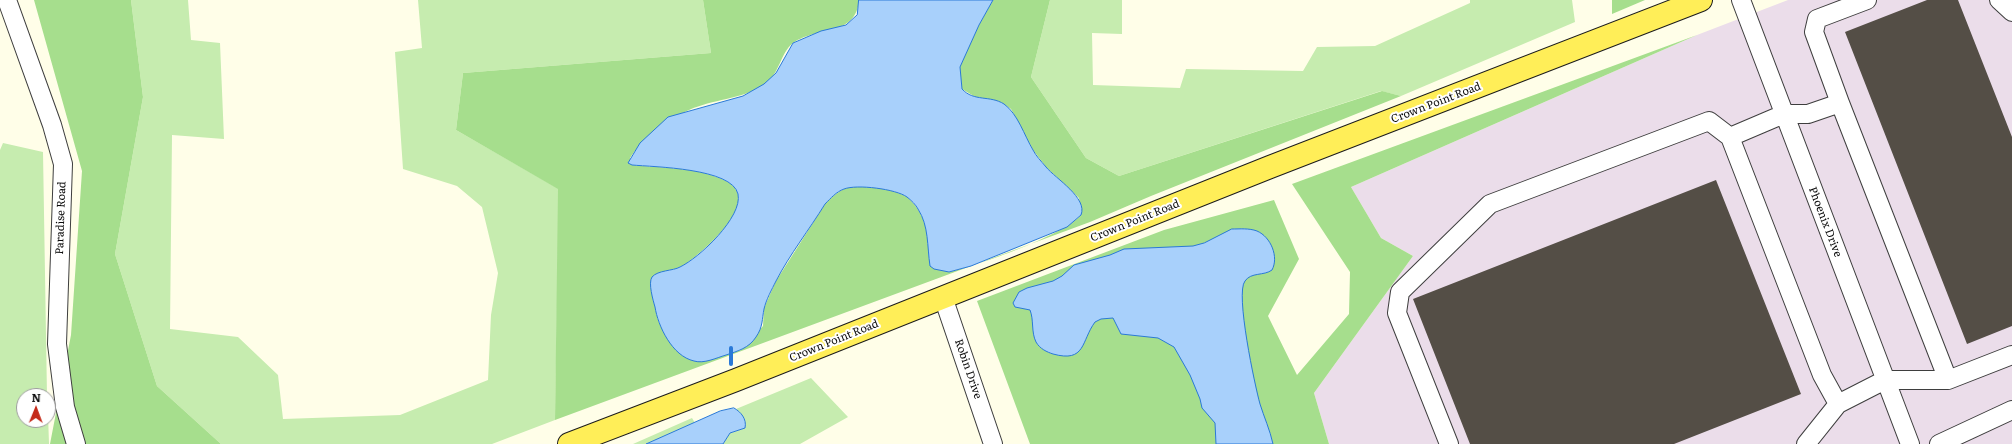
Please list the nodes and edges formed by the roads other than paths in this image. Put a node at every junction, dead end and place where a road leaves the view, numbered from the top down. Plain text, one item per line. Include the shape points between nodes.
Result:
1 (7, 0) edge
2 (1701, 0) edge
3 (1741, 0) edge
4 (1867, 0) edge
5 (1999, 0) edge
6 (2012, 12) edge
7 (1840, 103) junction
8 (1784, 114) junction
9 (1730, 137) junction
10 (943, 297) junction
11 (2012, 355) edge
12 (1885, 380) junction
13 (1948, 380) junction
14 (1838, 404) junction
15 (2012, 410) edge
16 (991, 443) edge
17 (76, 444) edge
18 (569, 444) edge
19 (1448, 444) edge
20 (1806, 444) edge
21 (1910, 444) edge
22 (1939, 444) edge

1 - 17 street, Paradise Road via 52,125 63,164 57,344 65,407
2 - 10 main road, Crown Point Road
3 - 8 street, Phoenix Drive
4 - 7 street via 1817,19 1814,32
5 - 6 street
7 - 8 street via 1808,114
7 - 13 street
8 - 9 street
8 - 12 street, Phoenix Drive
9 - 14 street via 1822,375
9 - 19 street via 1709,121 1490,204 1400,292 1396,313
10 - 16 street, Robin Drive
10 - 18 main road, Crown Point Road
11 - 13 street
12 - 13 street
12 - 14 street
12 - 21 street, Phoenix Drive
14 - 20 street
15 - 22 street

